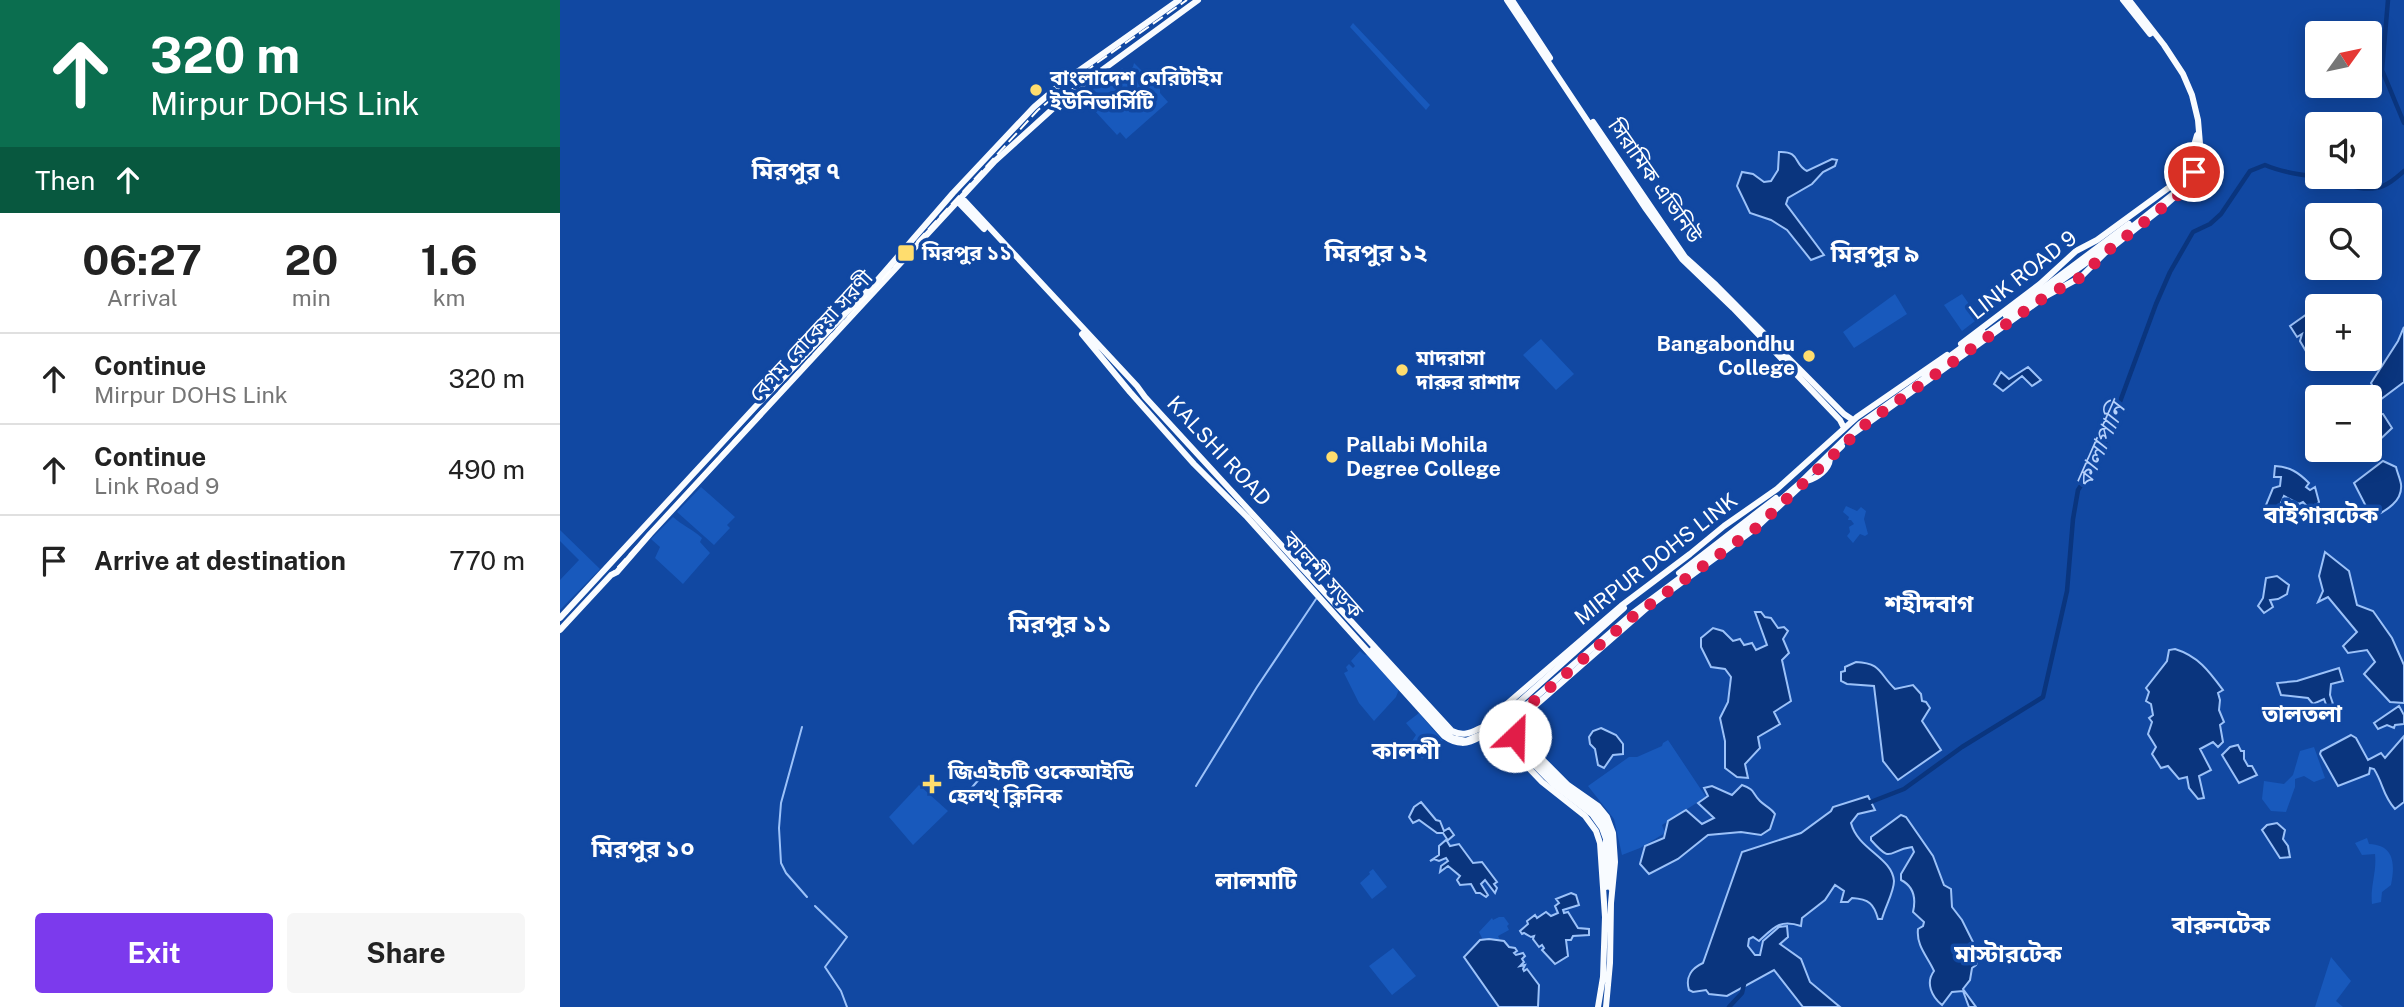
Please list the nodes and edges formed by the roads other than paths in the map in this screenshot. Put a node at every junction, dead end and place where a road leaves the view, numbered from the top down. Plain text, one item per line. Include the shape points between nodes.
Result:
1 (1179, 0) edge
2 (1198, 0) edge
3 (1507, 0) edge
4 (1512, 0) edge
5 (2123, 0) edge
6 (2129, 0) edge
7 (2168, 53) junction
8 (1034, 107) junction
9 (1043, 117) junction
10 (2191, 167) junction
11 (960, 200) junction
12 (2072, 254) junction
13 (2087, 271) junction
14 (1853, 420) junction
15 (1844, 428) junction
16 (1855, 433) joint
17 (1745, 512) junction
18 (1724, 526) junction
19 (1756, 528) junction
20 (1738, 543) junction
21 (1633, 597) junction
22 (1648, 607) junction
23 (1330, 610) junction
24 (560, 618) edge
25 (560, 630) edge
26 (1518, 715) junction
27 (1496, 722) junction
28 (1513, 730) junction
29 (1496, 734) junction
30 (1521, 737) junction
31 (1511, 739) junction
32 (1503, 742) junction
33 (1573, 789) junction
34 (1563, 800) junction
35 (1608, 887) junction
36 (1608, 901) junction
37 (1598, 1007) edge
38 (1606, 1007) edge

1 - 8 main road, বেগম রোকেয়া সরণী
2 - 9 main road, বেগম রোকেয়া সরণী
3 - 15 main road, সিরামিক এভিনিউ via 1683,261
4 - 14 main road, সিরামিক এভিনিউ via 1685,257
5 - 7 main road, LINK ROAD 9
6 - 7 main road, LINK ROAD 9
7 - 10 main road, LINK ROAD 9 via 2192,95 2199,130
8 - 9 main road
8 - 24 main road, বেগম রোকেয়া সরণী
9 - 11 main road, বেগম রোকেয়া সরণী
10 - 12 main road, LINK ROAD 9 via 2171,186
10 - 13 main road, LINK ROAD 9 via 2190,181 2182,192
10 - 26 main road, bridge via 2177,191 2100,252 1860,424 1761,517 1615,627
10 - 31 main road, bridge via 2173,191 1854,425 1798,481 1623,618 1519,708 1511,722
11 - 23 main road, কালশী সড়ক
11 - 25 main road, বেগম রোকেয়া সরণী
11 - 27 main road, KALSHI ROAD via 1138,386 1449,728 1464,735
12 - 13 main road via 2083,256
12 - 14 main road, LINK ROAD 9 via 1964,342
13 - 16 main road, LINK ROAD 9
14 - 15 main road, LINK ROAD 9
15 - 17 main road, MIRPUR DOHS LINK
16 - 19 main road, MIRPUR DOHS LINK
17 - 18 main road, MIRPUR DOHS LINK
17 - 19 main road via 1744,528
18 - 20 main road via 1739,528
18 - 21 main road, MIRPUR DOHS LINK
19 - 20 main road, MIRPUR DOHS LINK
20 - 22 main road, MIRPUR DOHS LINK
21 - 27 main road, MIRPUR DOHS LINK via 1507,702
21 - 31 main road, bridge via 1517,704 1508,722
22 - 26 main road, bridge
22 - 30 main road, MIRPUR DOHS LINK via 1536,705 1520,724
23 - 29 main road, কালশী সড়ক via 1444,736 1462,744
23 - 31 main road, bridge via 1452,738 1466,741 1494,730
26 - 35 main road, bridge via 1514,732 1521,746 1605,823 1611,846
27 - 28 main road
27 - 29 main road
28 - 30 main road
28 - 32 main road via 1503,731
29 - 32 main road
30 - 33 main road
31 - 35 main road, bridge via 1553,784 1599,822 1606,844
32 - 34 main road
33 - 34 main road via 1572,797
33 - 36 main road via 1598,806 1612,828 1615,847
34 - 36 main road via 1596,831
35 - 36 main road
36 - 37 main road
36 - 38 main road via 1611,954

